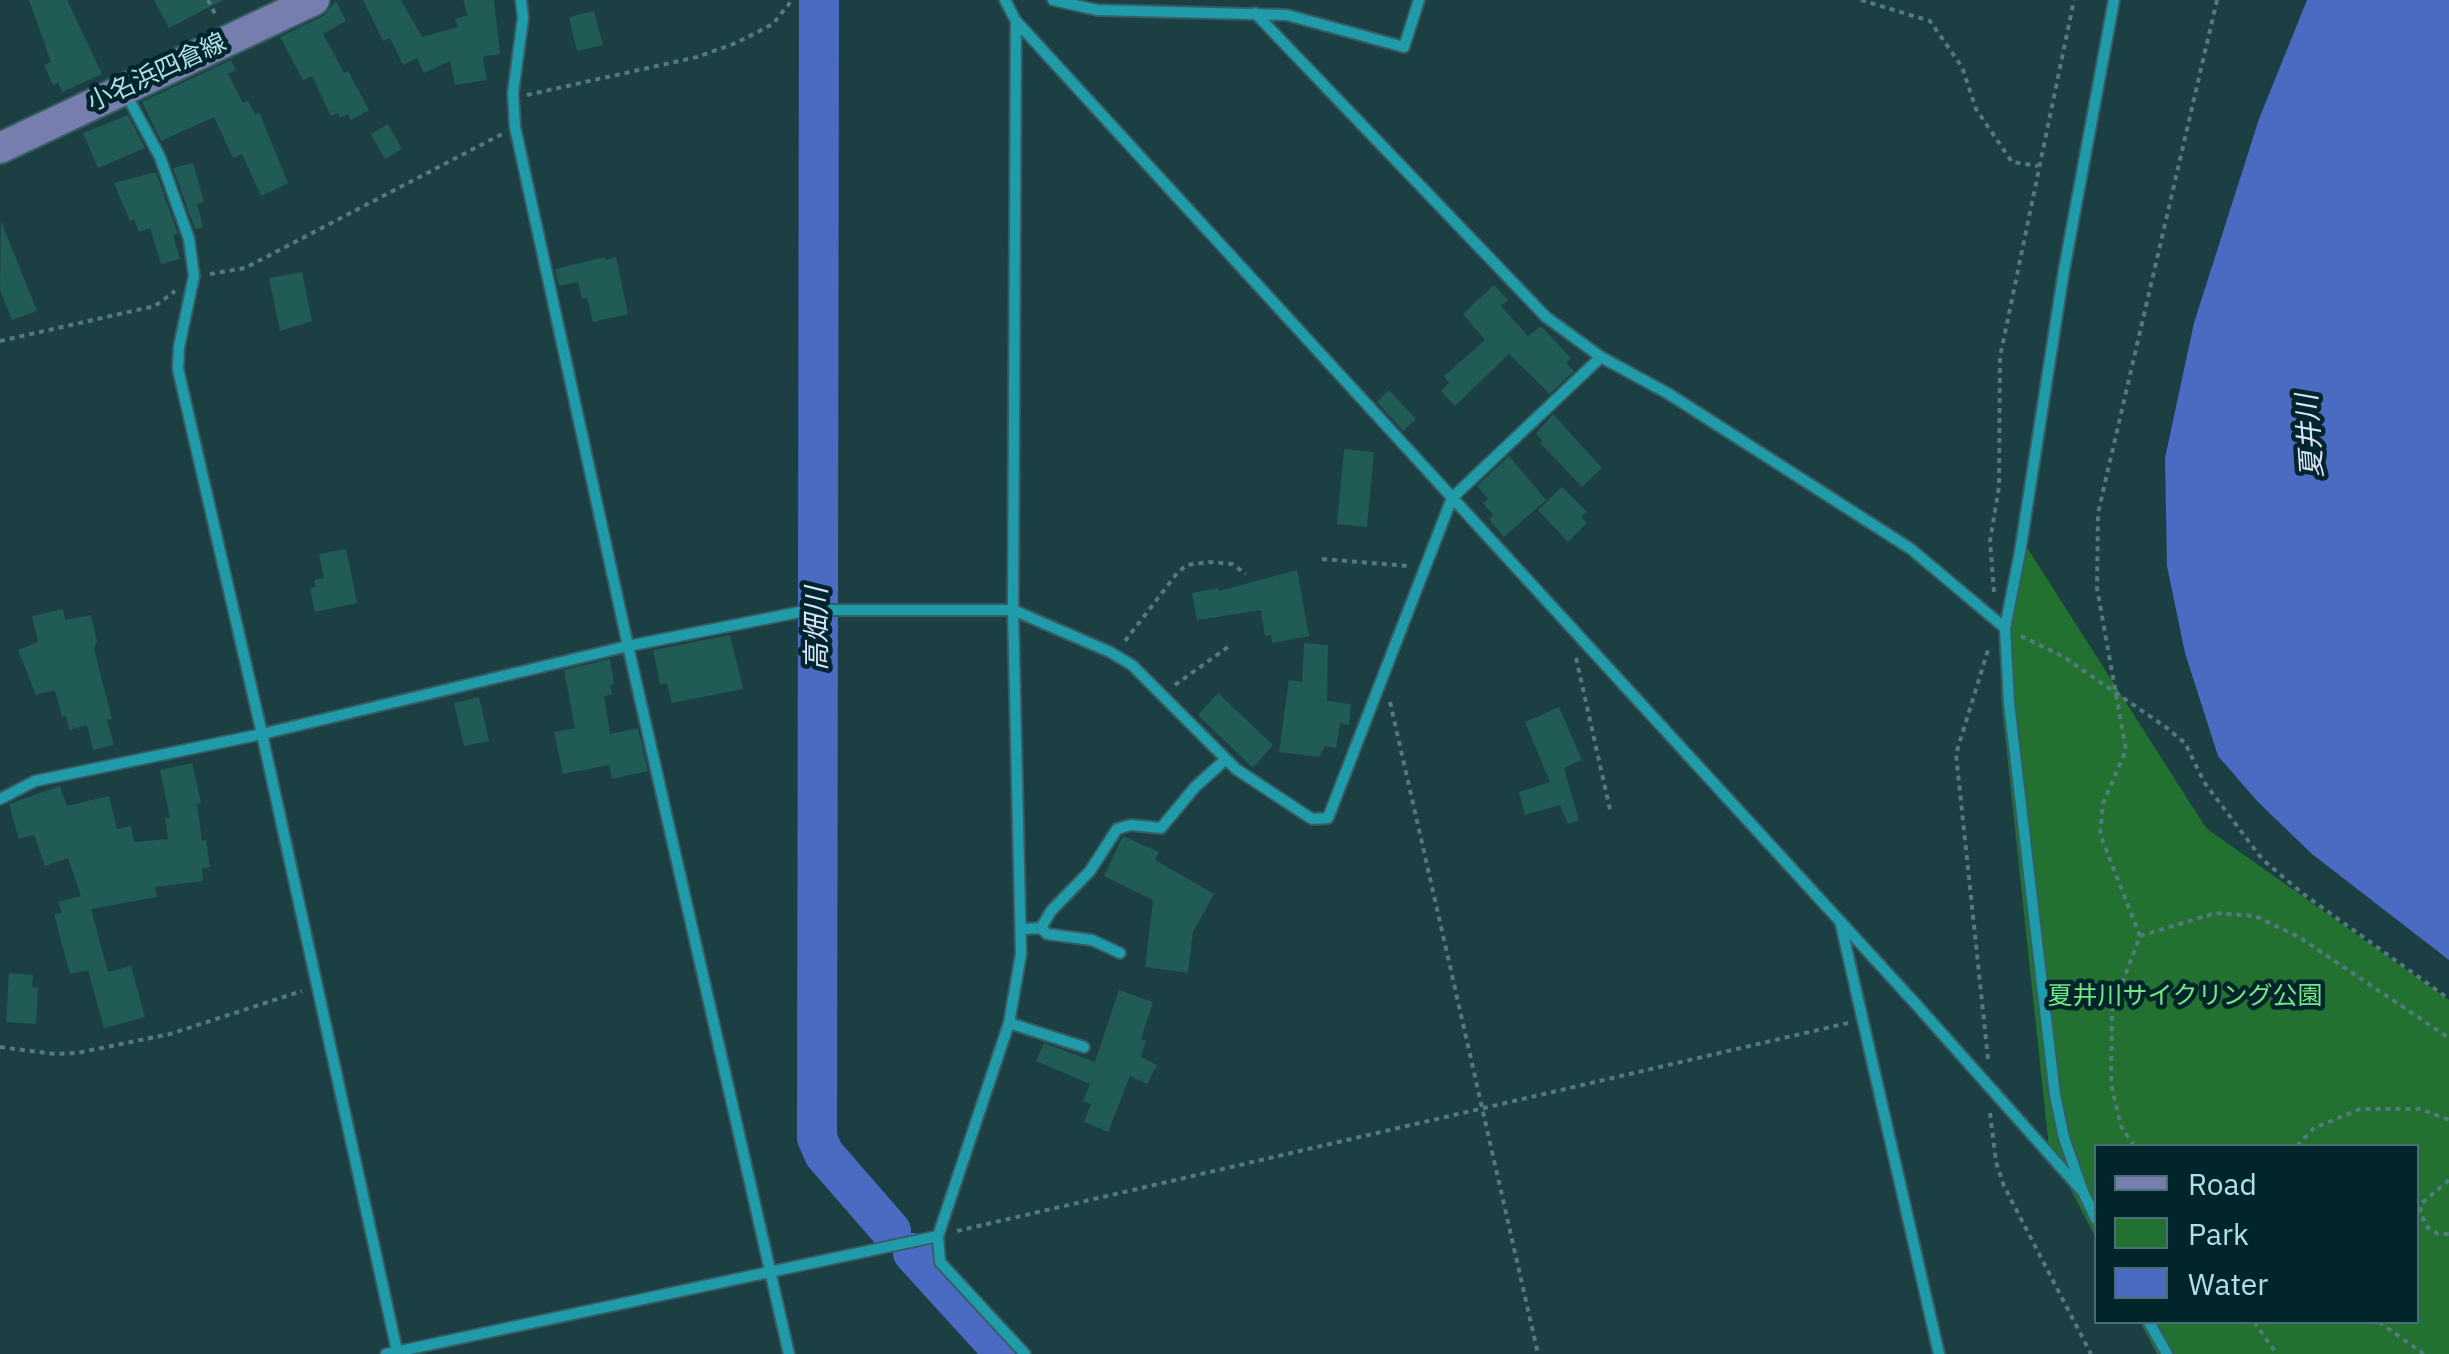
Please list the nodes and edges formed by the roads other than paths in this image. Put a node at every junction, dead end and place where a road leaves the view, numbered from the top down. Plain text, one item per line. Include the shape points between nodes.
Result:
1 (314, 0) edge
2 (521, 0) edge
3 (1005, 0) edge
4 (1053, 0) edge
5 (1418, 0) edge
6 (2114, 0) edge
7 (1255, 13) junction
8 (1016, 21) junction
9 (122, 88) junction
10 (0, 148) edge
11 (1602, 357) junction
12 (1452, 498) junction
13 (1013, 610) junction
14 (2001, 624) junction
15 (628, 646) junction
16 (262, 734) junction
17 (1226, 760) junction
18 (0, 799) edge
19 (1841, 924) junction
20 (1042, 928) junction
21 (1022, 929) junction
22 (1120, 953) dead end
23 (1009, 1023) junction
24 (1084, 1047) dead end
25 (2083, 1192) junction
26 (2094, 1216) edge
27 (938, 1236) junction
28 (770, 1272) junction
29 (2151, 1324) edge
30 (392, 1353) edge
31 (789, 1354) edge
32 (1026, 1354) edge
33 (1939, 1354) edge
34 (2167, 1354) edge

1 - 9 main road, 小名浜四倉線
2 - 15 street via 514,127
3 - 8 street
4 - 7 street via 1097,10
5 - 7 street via 1404,47 1287,15
6 - 14 street via 2020,552
7 - 11 street via 1546,317
8 - 12 street
8 - 13 street
9 - 10 main road, 小名浜四倉線
9 - 16 street via 160,157 190,239 194,276 178,369
11 - 12 street
11 - 14 street via 1911,549
12 - 17 street via 1328,818 1312,819
12 - 19 street
13 - 15 street via 810,610
13 - 17 street via 1132,665
13 - 21 street
14 - 25 street via 2055,1096
15 - 16 street
15 - 28 street
16 - 18 street via 35,782
16 - 30 street
17 - 20 street via 1161,828 1117,830
19 - 25 street
19 - 33 street
20 - 21 street
20 - 22 street
21 - 23 street
23 - 24 street
23 - 27 street
25 - 26 street
27 - 28 street
27 - 32 street via 940,1262
28 - 30 street
28 - 31 street
29 - 34 street

